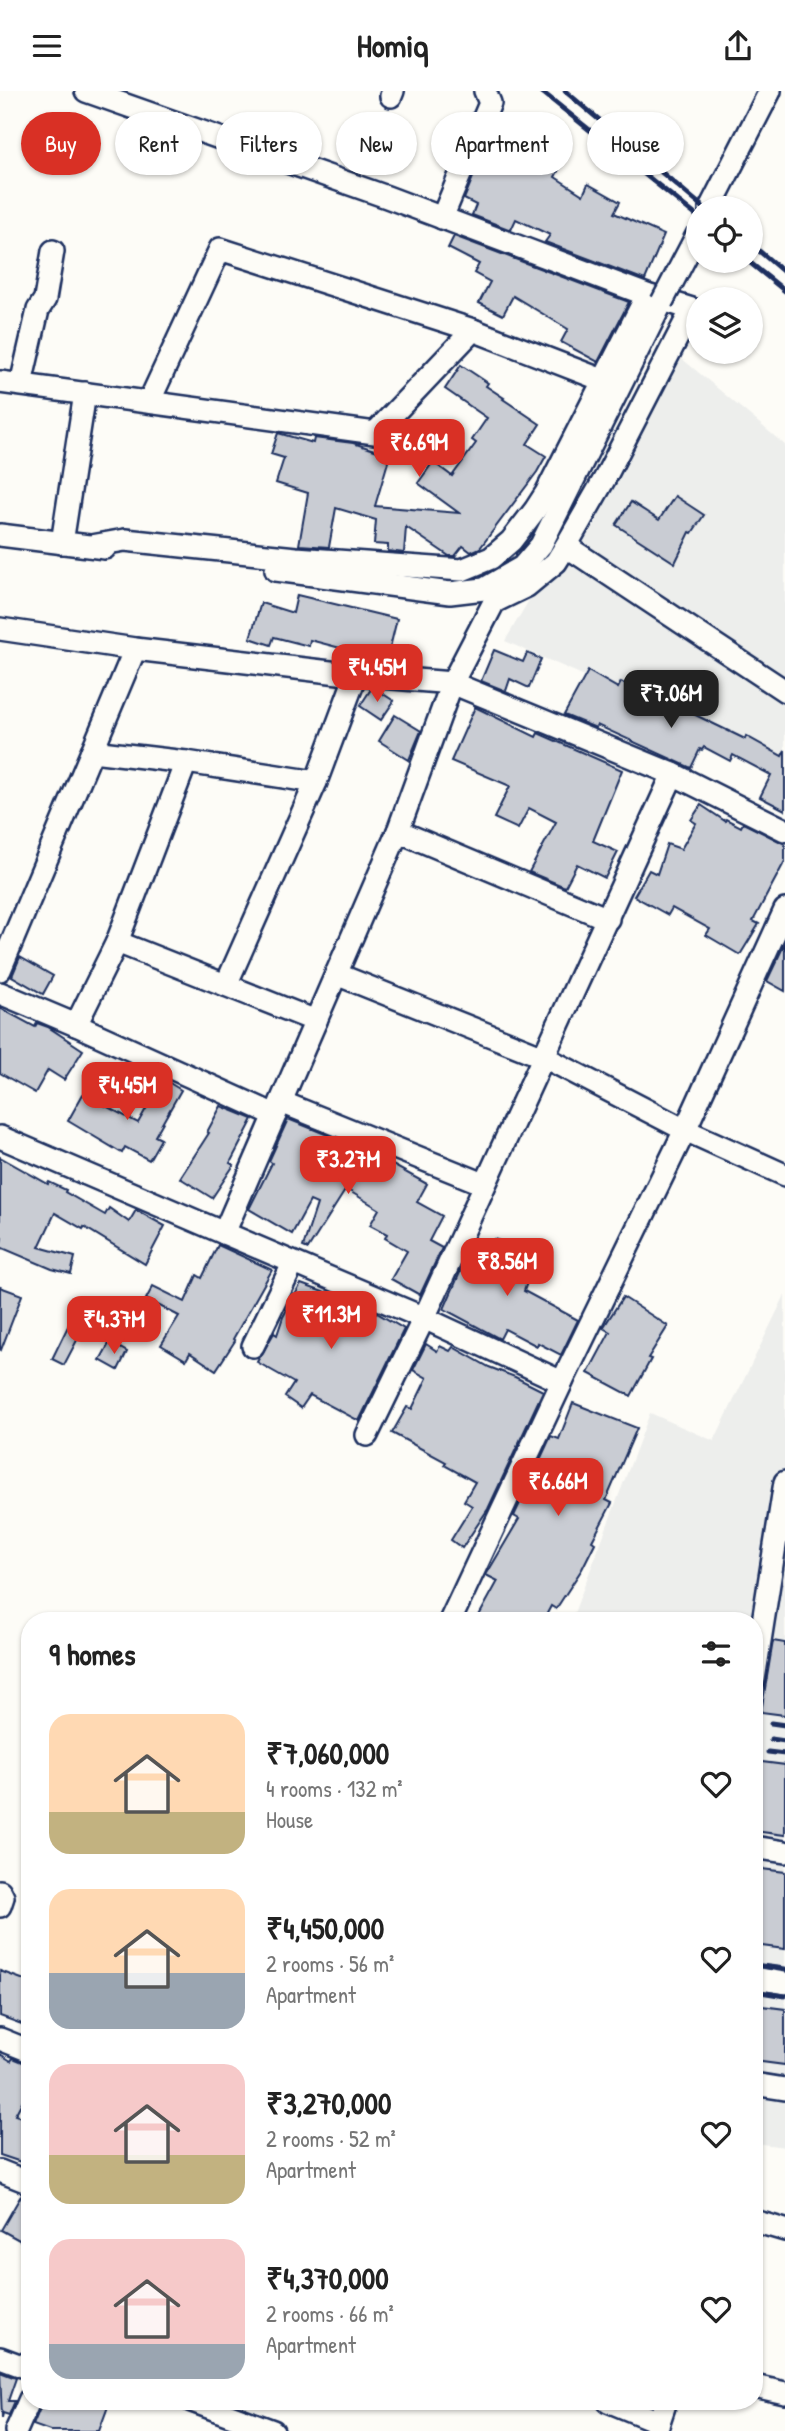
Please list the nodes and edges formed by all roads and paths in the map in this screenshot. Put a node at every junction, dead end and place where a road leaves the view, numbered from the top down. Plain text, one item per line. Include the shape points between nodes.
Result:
1 (86, 91) edge
2 (485, 91) edge
3 (770, 91) edge
4 (716, 196) edge
5 (442, 218) junction
6 (53, 251) dead end
7 (686, 257) edge
8 (647, 295) junction
9 (473, 330) junction
10 (605, 381) junction
11 (10, 383) edge
12 (85, 393) junction
13 (149, 402) junction
14 (2, 542) edge
15 (62, 543) junction
16 (91, 546) junction
17 (566, 546) junction
18 (0, 629) edge
19 (135, 649) junction
20 (356, 675) junction
21 (452, 683) junction
22 (785, 691) edge
23 (92, 751) junction
24 (186, 762) junction
25 (673, 775) junction
26 (316, 782) junction
27 (785, 830) edge
28 (398, 831) junction
29 (785, 910) edge
30 (608, 919) junction
31 (117, 942) junction
32 (0, 971) edge
33 (336, 974) junction
34 (226, 985) junction
35 (0, 993) edge
36 (316, 1021) junction
37 (76, 1024) junction
38 (544, 1057) junction
39 (278, 1109) junction
40 (685, 1130) junction
41 (0, 1137) edge
42 (785, 1175) edge
43 (484, 1184) junction
44 (224, 1233) junction
45 (293, 1264) junction
46 (424, 1318) junction
47 (253, 1346) dead end
48 (562, 1382) junction
49 (367, 1435) dead end
50 (785, 1482) edge
51 (454, 1612) edge
52 (775, 1614) edge
53 (763, 1651) edge
54 (763, 1848) edge
55 (785, 1851) edge
56 (0, 1891) edge
57 (0, 1906) edge
58 (763, 1979) edge
59 (785, 1983) edge
60 (0, 2039) edge
61 (21, 2047) edge
62 (763, 2085) edge
63 (785, 2089) edge
64 (0, 2171) edge
65 (21, 2179) edge
66 (763, 2224) edge
67 (785, 2230) edge
68 (0, 2358) edge
69 (21, 2366) edge
70 (763, 2388) edge
71 (785, 2393) edge
72 (25, 2410) edge
73 (216, 2410) edge
74 (626, 2410) edge
75 (657, 2426) edge
76 (16, 2431) edge
77 (273, 2431) edge

1 - 5 street
2 - 5 street via 490,103
3 - 4 street
5 - 8 street
6 - 11 street via 45,299
7 - 16 street, bridge via 541,545 522,567 484,589 450,593
8 - 10 street
8 - 17 street via 692,309
9 - 10 street
9 - 13 street via 375,433
9 - 13 street via 220,249
10 - 16 street via 535,510 491,558 462,570 125,540
11 - 12 street
12 - 13 street
12 - 15 street
14 - 15 street
15 - 16 street
17 - 21 street via 556,562 527,586 494,601
17 - 22 street
18 - 19 street
19 - 20 street
19 - 23 street
20 - 21 street
20 - 26 street
21 - 25 street
21 - 28 street
23 - 24 street
23 - 32 street
24 - 26 street
24 - 31 street
25 - 27 street
25 - 30 street
26 - 34 street
28 - 30 street
28 - 33 street
29 - 40 street
30 - 38 street
31 - 34 street
31 - 37 street
33 - 36 street
33 - 38 street
34 - 36 street
35 - 37 street
36 - 39 street
37 - 39 street
38 - 40 street
38 - 43 street
39 - 43 street
39 - 44 street
40 - 42 street
40 - 48 street
41 - 44 street
43 - 46 street
44 - 45 street
45 - 46 street
45 - 47 street
46 - 48 street
46 - 49 street
48 - 51 street
50 - 52 street
52 - 53 street
54 - 55 street
56 - 57 street via 4,1896
58 - 59 street
60 - 61 street
62 - 63 street
64 - 65 street
66 - 67 street
68 - 69 street
70 - 71 street
72 - 76 street
73 - 77 street
74 - 75 street

